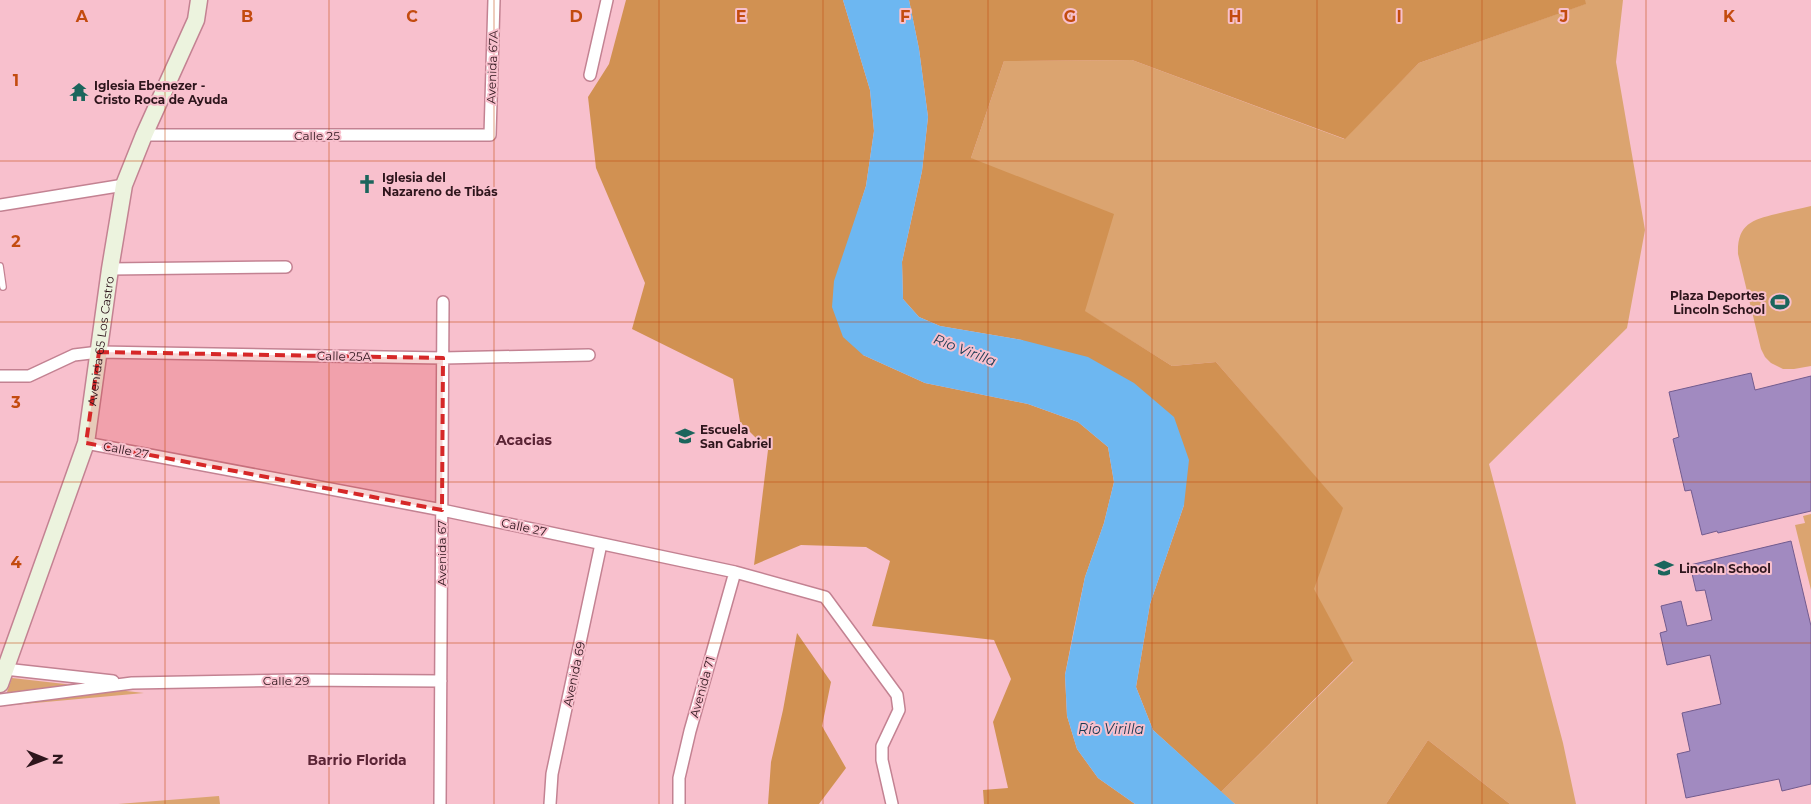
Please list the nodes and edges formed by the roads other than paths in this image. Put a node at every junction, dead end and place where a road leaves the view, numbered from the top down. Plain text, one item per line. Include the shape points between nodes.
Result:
1 (199, 0) edge
2 (494, 0) edge
3 (607, 0) edge
4 (590, 75) dead end
5 (144, 135) junction
6 (490, 135) joint
7 (124, 185) junction
8 (0, 205) edge
9 (0, 266) edge
10 (286, 267) dead end
11 (110, 269) junction
12 (3, 287) dead end
13 (443, 302) dead end
14 (99, 352) junction
15 (589, 355) dead end
16 (442, 358) junction
17 (0, 376) edge
18 (86, 443) junction
19 (442, 510) junction
20 (601, 544) junction
21 (735, 572) junction
22 (3, 676) edge
23 (441, 681) junction
24 (132, 683) junction
25 (0, 700) edge
26 (440, 804) edge
27 (550, 804) edge
28 (679, 804) edge
29 (892, 804) edge

1 - 5 street, Avenida 65 Los Castro via 196,20
2 - 6 street, Avenida 67A
3 - 4 street
5 - 6 street, Calle 25
5 - 7 street, Avenida 65 Los Castro
7 - 8 street
7 - 11 street, Avenida 65 Los Castro
9 - 12 lane
10 - 11 street
11 - 14 street, Avenida 65 Los Castro
13 - 16 street, Avenida 67
14 - 16 street, Calle 25A
14 - 17 street, Calle 25A via 74,355 29,376
14 - 18 street, Avenida 65 Los Castro
15 - 16 street, Calle 25A
16 - 19 street, Avenida 67
18 - 19 street, Calle 27
18 - 22 street, Avenida 65 Los Castro
19 - 20 street, Calle 27
19 - 23 street, Avenida 67
20 - 21 street, Calle 27
20 - 27 street, Avenida 69 via 552,774
21 - 28 street, Avenida 71 via 690,731 679,778
21 - 29 street, Calle 27 via 825,598 897,695 898,710 882,746
22 - 24 street, Calle 29
23 - 24 street, Calle 29
23 - 26 street, Avenida 67
24 - 25 street, Calle 29

